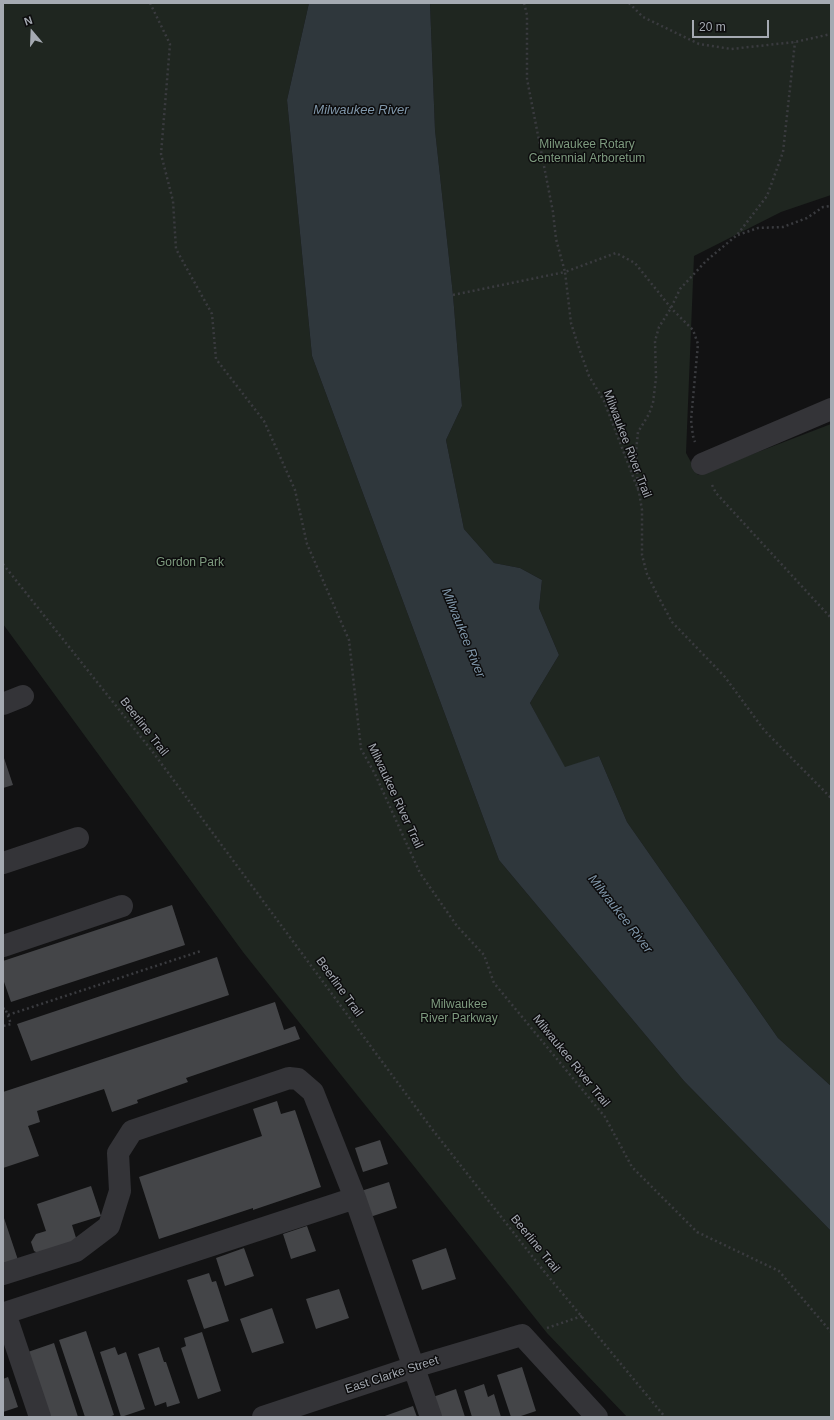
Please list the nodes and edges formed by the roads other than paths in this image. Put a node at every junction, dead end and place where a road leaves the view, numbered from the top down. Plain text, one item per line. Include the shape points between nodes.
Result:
1 (831, 409) edge
2 (702, 464) road end
3 (23, 696) dead end
4 (3, 704) edge
5 (78, 838) dead end
6 (3, 863) edge
7 (122, 906) dead end
8 (3, 946) edge
9 (355, 1198) junction
10 (3, 1274) edge
11 (414, 1367) junction
12 (40, 1417) edge
13 (263, 1417) edge
14 (431, 1417) edge
15 (598, 1417) edge

1 - 2 street
3 - 4 street
5 - 6 street
7 - 8 street
9 - 10 street via 314,1092 298,1079 289,1078 132,1131 118,1153 120,1191 109,1226 76,1251
9 - 11 street
9 - 12 street via 5,1313
11 - 13 street, East Clarke Street
11 - 14 street
11 - 15 street, East Clarke Street via 522,1335

